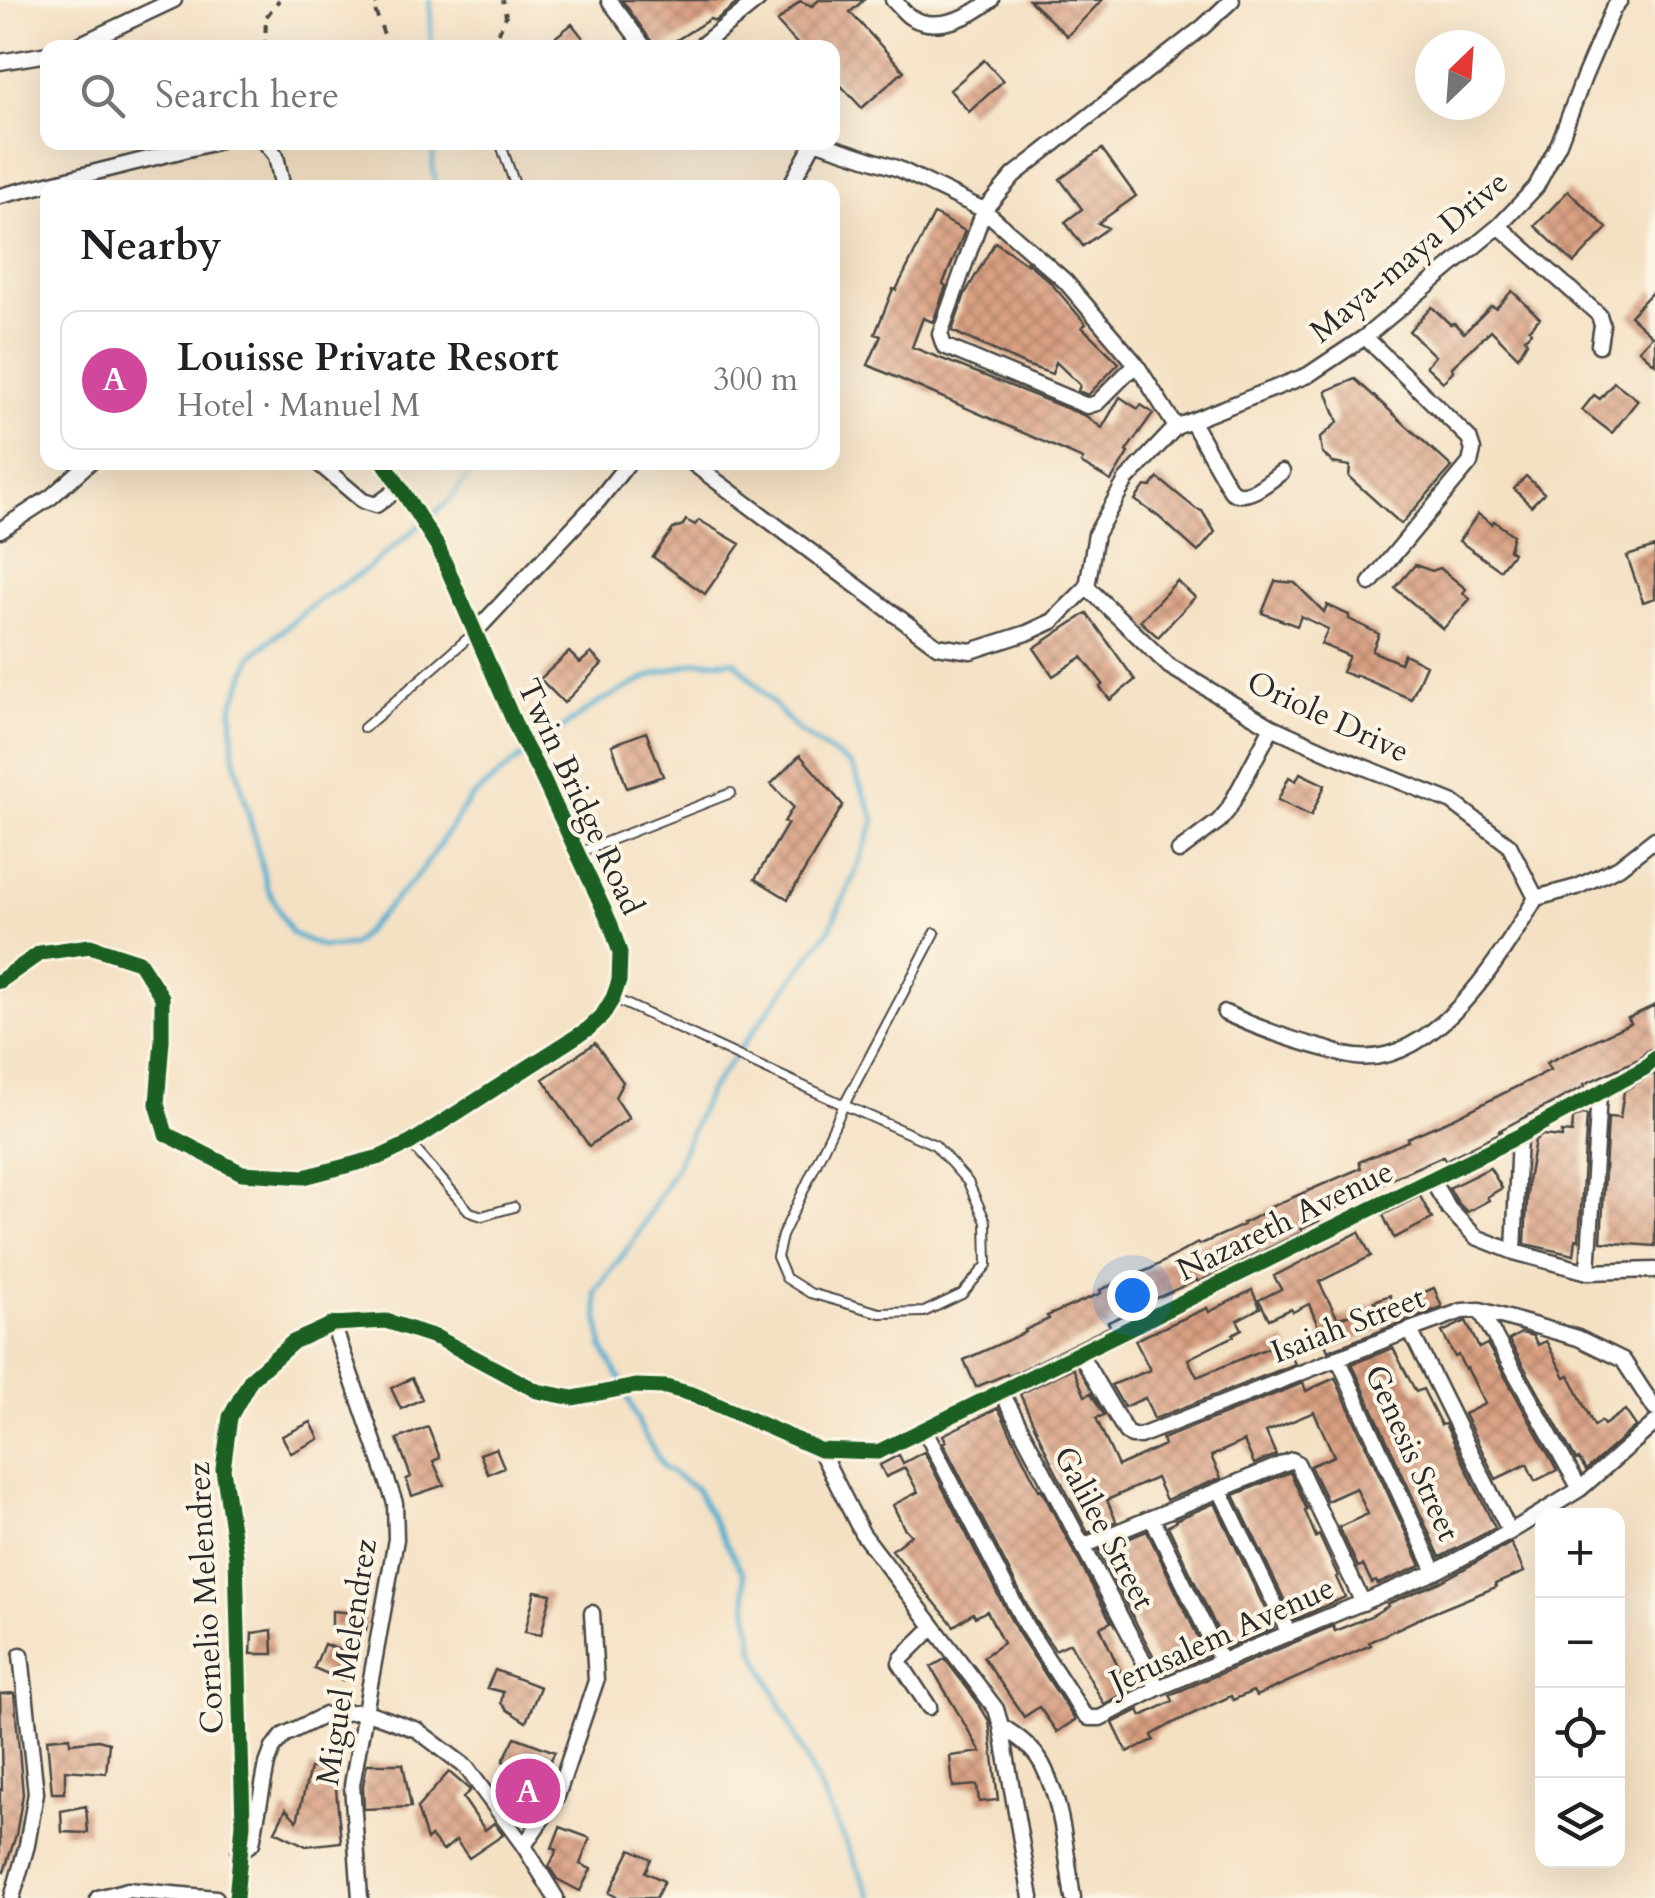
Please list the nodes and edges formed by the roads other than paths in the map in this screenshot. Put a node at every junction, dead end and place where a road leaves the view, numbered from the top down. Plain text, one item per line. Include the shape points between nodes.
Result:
1 (174, 0) edge
2 (609, 0) edge
3 (758, 0) edge
4 (893, 0) edge
5 (991, 0) edge
6 (1232, 0) edge
7 (1620, 0) edge
8 (89, 40) edge
9 (639, 40) edge
10 (708, 40) edge
11 (40, 55) edge
12 (0, 62) edge
13 (184, 150) edge
14 (271, 150) edge
15 (503, 150) edge
16 (811, 150) edge
17 (840, 150) edge
18 (64, 180) edge
19 (281, 180) edge
20 (513, 180) edge
21 (795, 180) edge
22 (40, 186) edge
23 (0, 196) edge
24 (984, 210) junction
25 (1499, 226) junction
26 (1365, 336) junction
27 (1598, 345) dead end
28 (1136, 364) junction
29 (1192, 422) junction
30 (1176, 427) junction
31 (81, 470) edge
32 (326, 470) edge
33 (389, 470) edge
34 (623, 470) edge
35 (702, 470) edge
36 (1282, 472) dead end
37 (403, 492) junction
38 (0, 530) edge
39 (1370, 583) dead end
40 (1087, 587) junction
41 (474, 633) junction
42 (1272, 727) junction
43 (364, 728) dead end
44 (731, 793) dead end
45 (1655, 840) edge
46 (1180, 851) dead end
47 (578, 853) junction
48 (1536, 898) junction
49 (935, 933) dead end
50 (0, 980) edge
51 (613, 998) junction
52 (1225, 1013) dead end
53 (1655, 1058) edge
54 (1600, 1094) junction
55 (844, 1104) junction
56 (1519, 1136) junction
57 (410, 1143) junction
58 (1431, 1179) junction
59 (514, 1207) dead end
60 (1514, 1252) junction
61 (1655, 1270) edge
62 (1588, 1272) junction
63 (1480, 1310) junction
64 (333, 1324) junction
65 (1410, 1330) junction
66 (1080, 1354) junction
67 (1338, 1358) junction
68 (1002, 1392) junction
69 (1655, 1409) edge
70 (1655, 1422) edge
71 (925, 1430) junction
72 (820, 1450) junction
73 (1580, 1489) junction
74 (1220, 1490) junction
75 (1152, 1518) junction
76 (1510, 1532) junction
77 (1083, 1546) junction
78 (1435, 1572) junction
79 (1363, 1603) junction
80 (592, 1613) dead end
81 (932, 1628) junction
82 (1289, 1634) junction
83 (22, 1655) dead end
84 (1221, 1661) junction
85 (1158, 1688) junction
86 (929, 1706) dead end
87 (364, 1711) junction
88 (1001, 1726) junction
89 (524, 1846) junction
90 (239, 1852) junction
91 (12, 1898) edge
92 (98, 1898) edge
93 (216, 1898) edge
94 (236, 1898) edge
95 (360, 1898) edge
96 (556, 1898) edge
97 (1031, 1898) edge
98 (1073, 1898) edge

1 - 8 street
2 - 9 street
3 - 10 street
4 - 5 street via 911,18 938,25
6 - 24 street via 1014,174
7 - 25 street, Maya-maya Drive via 1536,187
11 - 12 street
13 - 18 street
14 - 19 street
15 - 20 lane
16 - 21 street
17 - 24 street
22 - 23 street
24 - 28 street via 1065,281
24 - 28 street via 940,334 944,346 1087,406
25 - 26 street, Maya-maya Drive
25 - 27 street via 1599,315
26 - 29 street, Maya-maya Drive via 1308,375
26 - 39 street via 1469,438 1472,450 1470,463
28 - 30 street
29 - 30 street, Maya-maya Drive
29 - 36 street via 1238,496
30 - 40 street via 1126,480 1096,534
31 - 38 street
32 - 37 street via 376,505
33 - 37 street, Twin Bridge Road
34 - 41 street
35 - 40 street via 937,646 971,651 1028,633 1053,620
37 - 41 street, Twin Bridge Road via 438,547
40 - 42 street, Oriole Drive via 1169,666
41 - 43 lane
41 - 47 street, Twin Bridge Road
42 - 46 street via 1228,810
42 - 48 street, Oriole Drive via 1452,802 1508,845
44 - 47 lane
45 - 48 street via 1578,887
47 - 51 street, Twin Bridge Road via 620,953
48 - 52 street via 1484,980 1446,1020 1400,1052 1358,1058
49 - 55 lane
50 - 57 street via 40,953 90,946 139,962 162,997 157,1104 166,1134 242,1174 304,1177
51 - 55 lane
51 - 57 street via 588,1030
53 - 54 street, Nazareth Avenue
54 - 56 street, Nazareth Avenue
54 - 62 street
55 - 55 lane via 935,1145 968,1182 986,1222 986,1264 962,1294 924,1312 880,1312 810,1293 786,1278 777,1257 782,1236
56 - 58 street, Nazareth Avenue
56 - 60 street
57 - 59 lane via 470,1212 482,1216
58 - 60 street via 1476,1237
58 - 66 street, Nazareth Avenue
60 - 62 street
61 - 62 street
63 - 65 street, Isaiah Street
63 - 69 street, Isaiah Street via 1578,1338 1623,1360
63 - 73 street
64 - 72 street, Cornelio Melendrez via 386,1321 438,1338 537,1391 573,1398 666,1387
64 - 87 street, Miguel Melendrez via 395,1502 396,1539
64 - 90 street, Cornelio Melendrez via 293,1342 251,1379 230,1417 223,1469 236,1556 244,1824
65 - 67 street, Isaiah Street
65 - 76 street
66 - 67 street, Isaiah Street via 1132,1436
66 - 68 street, Nazareth Avenue
67 - 78 street, Genesis Street
68 - 71 street, Nazareth Avenue
68 - 77 street, Galilee Street
70 - 73 street, Jerusalem Avenue
71 - 72 street, Nazareth Avenue via 878,1452
71 - 85 street, Jerusalem Avenue via 1026,1626 1082,1712 1100,1718
72 - 81 street via 862,1533
73 - 76 street, Jerusalem Avenue
74 - 75 street
74 - 79 street via 1297,1463
74 - 82 street
75 - 77 street
75 - 84 street
76 - 78 street, Jerusalem Avenue
77 - 85 street, Galilee Street
78 - 79 street, Jerusalem Avenue
79 - 82 street, Jerusalem Avenue
80 - 89 street via 596,1681 557,1796
81 - 86 street via 900,1663
81 - 88 street via 996,1709
82 - 84 street, Jerusalem Avenue
83 - 91 street via 36,1792
84 - 85 street, Jerusalem Avenue
87 - 89 street via 417,1730 466,1767
87 - 90 street via 326,1716 284,1735 267,1764 252,1843
87 - 95 street, Miguel Melendrez via 352,1785
88 - 97 street
88 - 98 street via 1041,1761 1056,1803
89 - 96 street
90 - 94 street, Cornelio Melendrez
92 - 93 street via 128,1890

